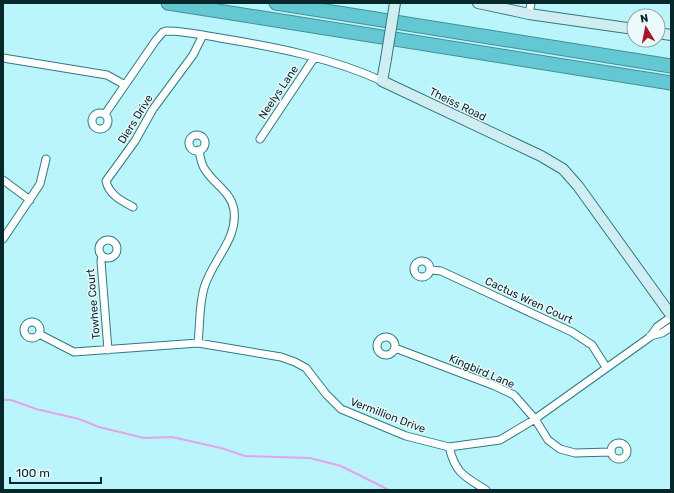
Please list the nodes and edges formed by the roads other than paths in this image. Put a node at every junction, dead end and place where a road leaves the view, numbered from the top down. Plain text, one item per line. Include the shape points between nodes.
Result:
1 (168, 3) edge
2 (276, 3) edge
3 (395, 3) edge
4 (478, 3) edge
5 (531, 3) edge
6 (529, 14) junction
7 (626, 28) edge
8 (202, 35) junction
9 (3, 58) edge
10 (314, 58) junction
11 (671, 66) edge
12 (382, 81) junction
13 (671, 83) edge
14 (125, 85) junction
15 (105, 114) dead end
16 (260, 139) dead end
17 (199, 150) dead end
18 (46, 159) dead end
19 (3, 180) edge
20 (30, 200) junction
21 (133, 207) dead end
22 (3, 239) edge
23 (102, 256) dead end
24 (431, 270) dead end
25 (671, 316) edge
26 (671, 327) edge
27 (39, 334) dead end
28 (650, 336) junction
29 (198, 343) junction
30 (395, 348) dead end
31 (108, 350) junction
32 (606, 367) junction
33 (535, 419) junction
34 (450, 447) junction
35 (611, 452) dead end
36 (486, 490) edge

1 - 13 highway
2 - 11 highway
3 - 12 street, bridge
4 - 6 street
5 - 6 street
6 - 7 street
8 - 10 street, Theiss Road
8 - 14 street, Theiss Road via 163,32
8 - 21 street, Diers Drive via 193,55 153,109 136,141 106,182 112,194
9 - 14 street via 107,75
10 - 12 street, Theiss Road via 360,71
10 - 16 street, Neelys Lane
12 - 25 street, Theiss Road via 541,156 563,169 578,186
14 - 15 street
17 - 29 street via 204,167 230,197 235,225 231,237 208,275 203,290
18 - 20 street via 40,184
19 - 20 street
20 - 22 street
23 - 31 street, Towhee Court
24 - 32 street, Cactus Wren Court via 441,271 572,332 592,345
25 - 28 street, Vermillion Drive
26 - 28 street, Vermillion Drive
27 - 31 street, Vermillion Drive via 74,352
28 - 32 street, Vermillion Drive
29 - 31 street, Vermillion Drive
29 - 34 street, Vermillion Drive via 281,357 295,362 306,368 341,409 406,436
30 - 33 street, Kingbird Lane via 514,395
32 - 33 street, Vermillion Drive
33 - 34 street, Vermillion Drive via 500,440
33 - 35 street, Kingbird Lane via 548,440 560,449 575,453
34 - 36 street via 453,463 461,474

